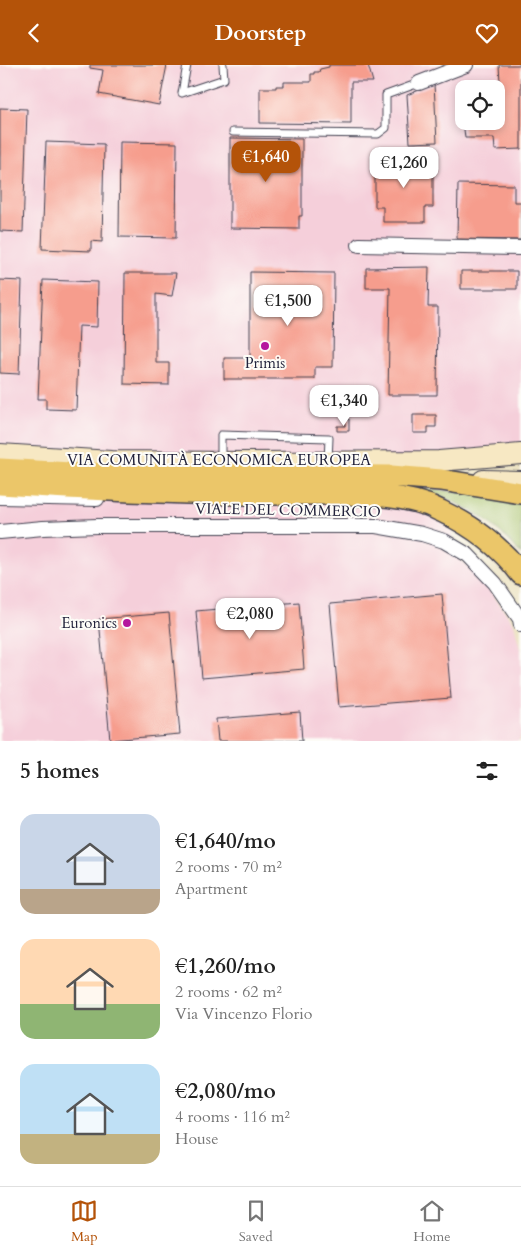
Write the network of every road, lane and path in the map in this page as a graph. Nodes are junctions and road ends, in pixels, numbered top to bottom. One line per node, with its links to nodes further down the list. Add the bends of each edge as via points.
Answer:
1 (187, 65): 2 (lane, via 182,93 224,79)
2 (223, 65)
3 (466, 65): 4 (street)
4 (419, 83): 5 (lane, via 386,95 386,128 378,134)
5 (233, 132)
6 (359, 245): 7 (street)
7 (521, 247)
8 (0, 454): 12 (street, VIA COMUNITÀ ECONOMICA EUROPEA, via 111,461 221,461 328,453)
9 (521, 454): 12 (street)
10 (521, 464): 12 (street, via 486,464)
11 (0, 469): 12 (main road, via 71,473 391,476)
12 (440, 470): 13 (street); 16 (main road)
13 (521, 481)
14 (0, 484): 15 (main road)
15 (205, 493): 17 (street, via 144,500); 21 (main road, via 385,496 426,504 473,527)
16 (521, 493)
17 (0, 497)
18 (0, 524): 19 (street)
19 (43, 528): 20 (street); 22 (street, VIALE DEL COMMERCIO, via 376,526 422,534 444,541 468,555 495,583)
20 (0, 532)
21 (521, 574)
22 (521, 625)

